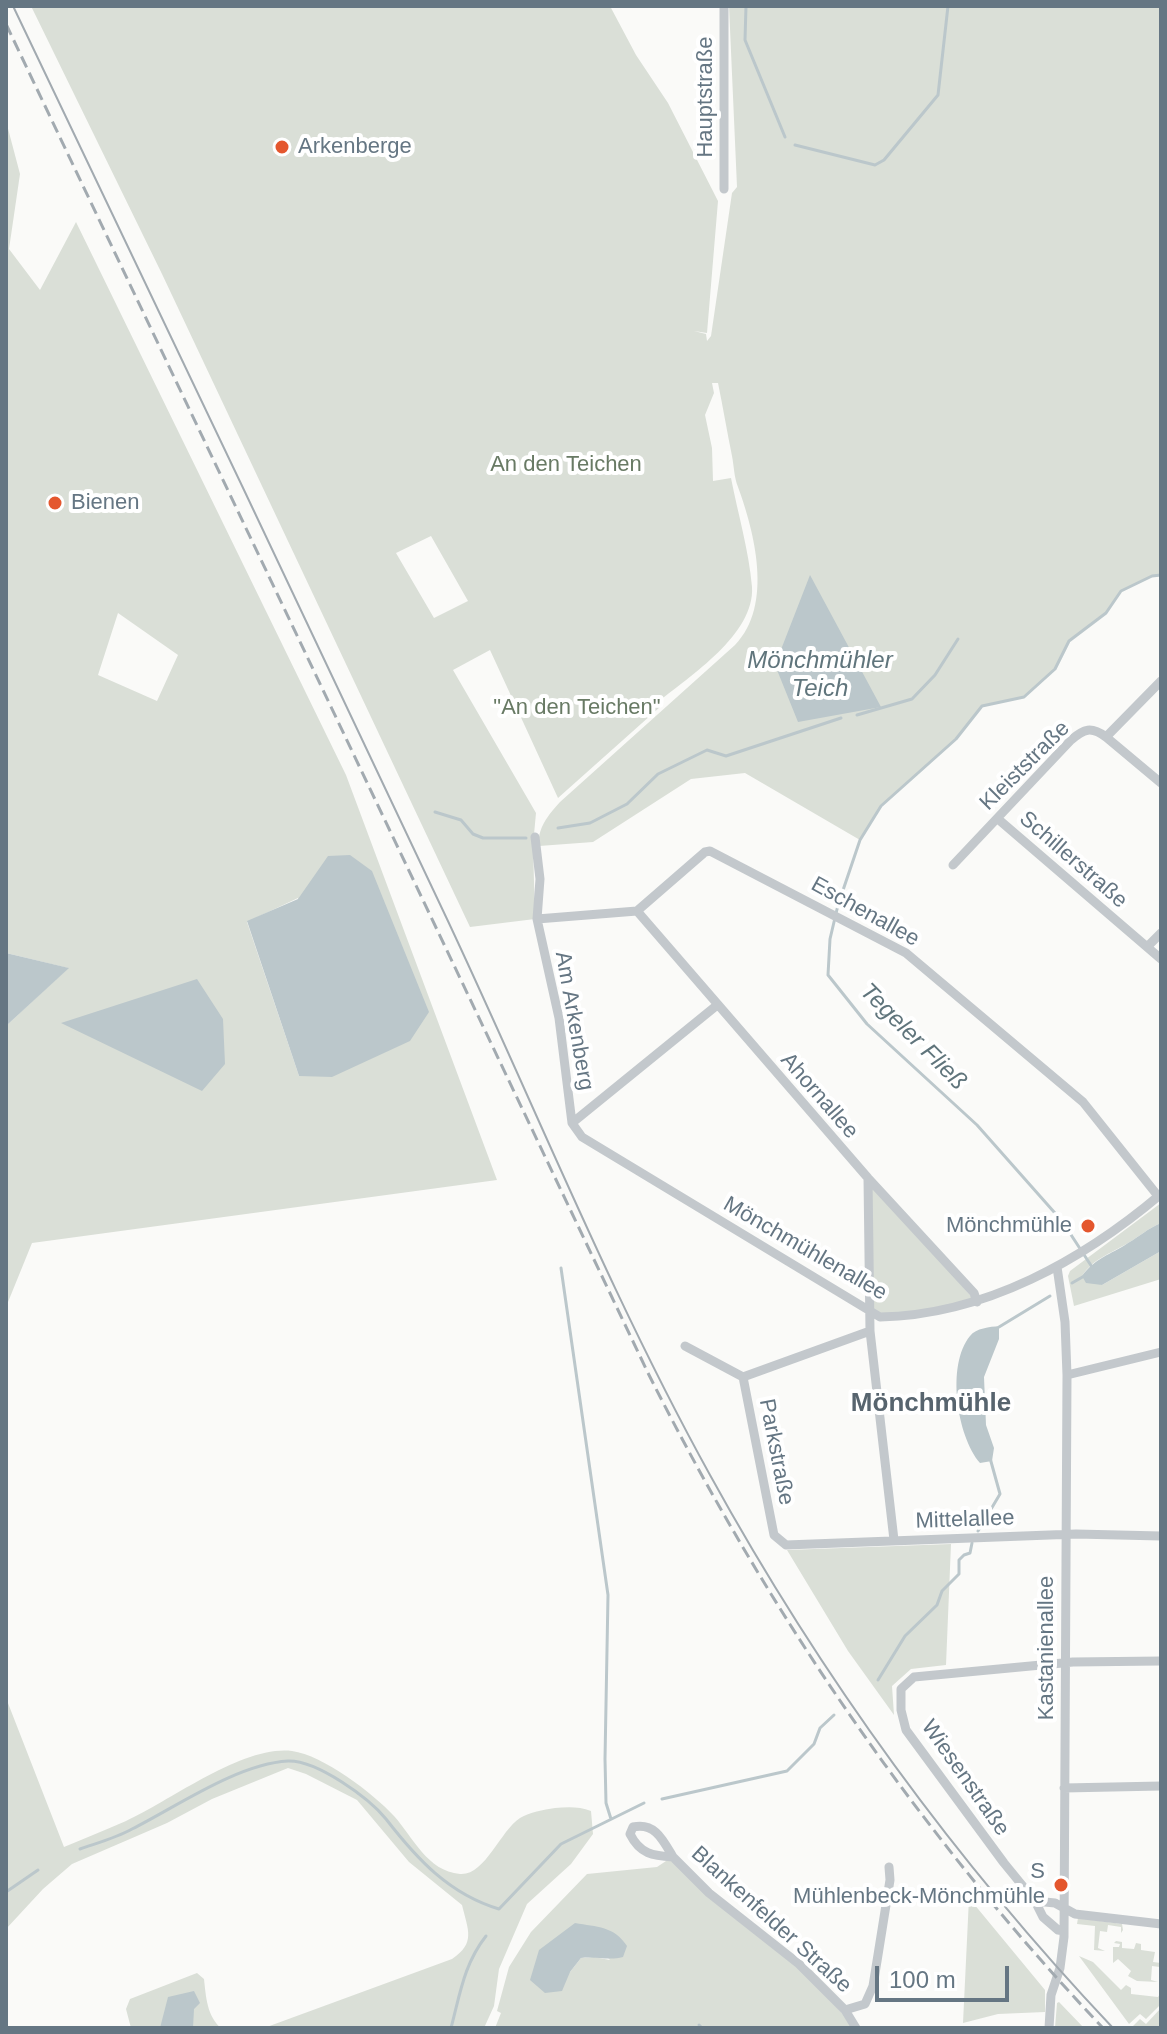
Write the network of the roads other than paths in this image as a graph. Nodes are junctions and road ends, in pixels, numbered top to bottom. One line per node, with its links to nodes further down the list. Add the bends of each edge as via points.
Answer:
1 (724, 6): 2 (street, Hauptstraße)
2 (724, 189)
3 (1161, 681): 4 (street, Kleiststraße)
4 (1106, 737): 5 (street); 6 (street, Kleiststraße, via 1095,729 1084,730)
5 (1161, 783)
6 (998, 819): 8 (street, Kleiststraße); 12 (street, Schillerstraße)
7 (535, 837): 10 (street, Am Arkenberg)
8 (953, 865)
9 (637, 911): 10 (street); 14 (street, Ahornallee); 17 (street, Eschenallee, via 710,851 837,915 906,953 1083,1102)
10 (537, 919): 15 (street, Am Arkenberg, via 559,1018)
11 (1161, 933): 12 (street)
12 (1147, 947): 13 (street, Schillerstraße)
13 (1161, 959)
14 (716, 1006): 15 (street, Am Arkenberg); 16 (street, Ahornallee)
15 (572, 1123): 20 (street, Mönchmühlenallee, via 582,1137)
16 (868, 1178): 19 (street, Ahornallee); 20 (street)
17 (1160, 1195): 18 (street, Mönchmühlenallee)
18 (1057, 1267): 19 (street, Mönchmühlenallee); 24 (street, Kastanienallee)
19 (977, 1302): 20 (street, Mönchmühlenallee, via 902,1317 880,1317)
20 (869, 1309): 21 (street)
21 (870, 1331): 25 (street); 29 (street)
22 (685, 1346): 25 (street)
23 (1161, 1352): 24 (street)
24 (1067, 1375): 27 (street, Kastanienallee)
25 (743, 1377): 26 (street, Parkstraße)
26 (774, 1535): 29 (street, Mittelallee, via 786,1545)
27 (1065, 1535): 28 (street, Mittelallee); 29 (street, Mittelallee); 31 (street, Kastanienallee)
28 (1161, 1536)
29 (894, 1540)
30 (1161, 1661): 31 (street)
31 (1066, 1664): 33 (street, Kastanienallee); 36 (street, Wiesenstraße, via 914,1677 901,1689 906,1730)
32 (1161, 1786): 33 (street)
33 (1064, 1788): 37 (street, Kastanienallee)
34 (673, 1857): 34 (street, Blankenfelder Straße, via 653,1828 633,1827 630,1834 636,1846 648,1855); 40 (street, Blankenfelder Straße)
35 (889, 1867): 40 (street, Blankenfelder Straße, via 873,1986 865,2004)
36 (1035, 1901): 37 (street, via 1055,1903); 39 (street, Wiesenstraße, via 1043,1917)
37 (1064, 1910): 38 (street); 39 (street, Kastanienallee)
38 (1161, 1924)
39 (1064, 1931): 42 (street, Kastanienallee)
40 (845, 2010): 41 (street, Blankenfelder Straße)
41 (856, 2028)
42 (1049, 2028)

